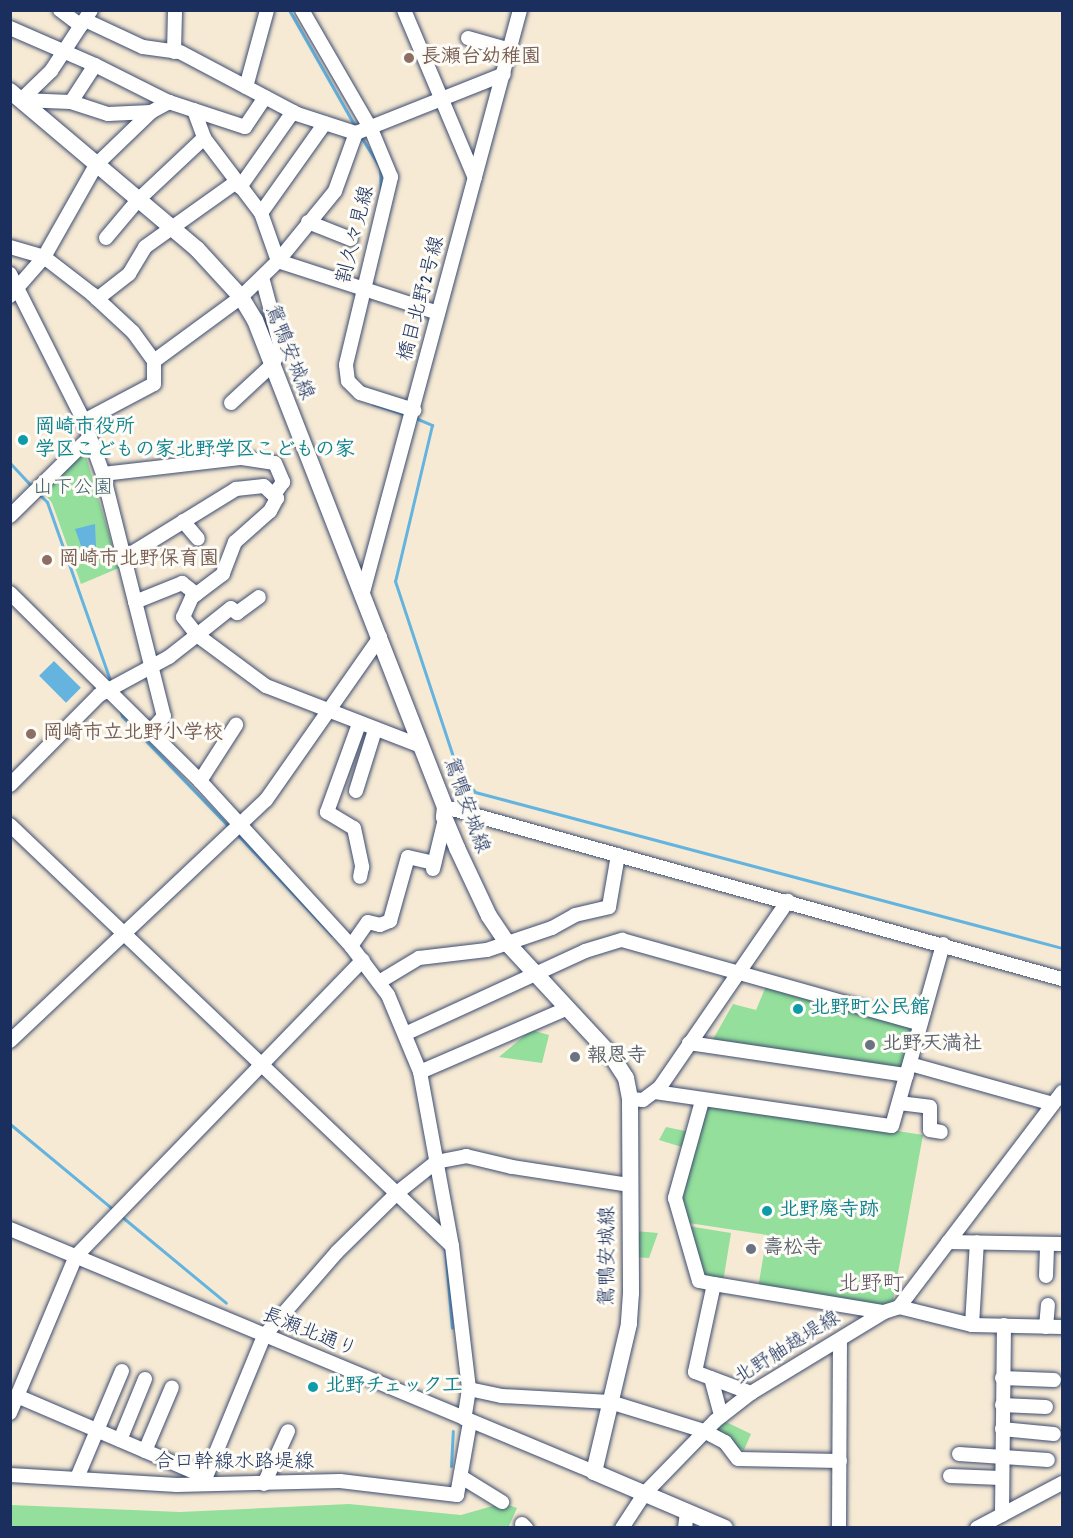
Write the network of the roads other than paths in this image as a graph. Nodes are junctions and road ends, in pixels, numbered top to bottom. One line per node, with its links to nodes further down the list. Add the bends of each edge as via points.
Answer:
1 (60, 10): 7 (street)
2 (175, 10): 12 (street)
3 (267, 10): 15 (street)
4 (302, 10): 25 (street, 割久々見線)
5 (404, 10): 18 (street)
6 (520, 10): 10 (street, 橋目北野2号線)
7 (86, 19): 11 (street); 12 (street, via 143,47)
8 (10, 28): 11 (street)
9 (468, 38): 10 (street)
10 (510, 50): 14 (street, 橋目北野2号線)
11 (64, 52): 13 (street); 16 (street, via 51,71)
12 (174, 52): 15 (street)
13 (95, 65): 19 (street); 20 (street)
14 (504, 74): 18 (street); 29 (street, 橋目北野2号線)
15 (246, 87): 17 (street)
16 (16, 95): 19 (street); 28 (main road, 鴛鴨安城線)
17 (265, 97): 21 (street, via 245,127); 23 (street)
18 (441, 99): 25 (street); 29 (street)
19 (71, 102): 22 (street, via 108,114)
20 (170, 102): 21 (street); 22 (street)
21 (194, 110): 27 (street)
22 (151, 112): 28 (street)
23 (293, 112): 24 (street); 30 (street)
24 (325, 123): 26 (street); 32 (street)
25 (372, 129): 26 (street); 42 (street, 割久々見線, via 391,177)
26 (356, 133): 33 (street, via 335,190)
27 (204, 138): 30 (street); 31 (street)
28 (96, 165): 31 (main road, 鴛鴨安城線); 38 (street)
29 (475, 177): 46 (street, 橋目北野2号線)
30 (238, 184): 32 (street); 34 (street)
31 (138, 201): 34 (main road, 鴛鴨安城線); 35 (street)
32 (261, 213): 39 (street)
33 (308, 222): 36 (street); 39 (street)
34 (172, 229): 44 (main road, 鴛鴨安城線); 45 (street, via 146,247 129,274)
35 (106, 238)
36 (351, 239)
37 (10, 247): 38 (street)
38 (44, 257): 43 (street); 45 (street)
39 (279, 261): 41 (street); 42 (street)
40 (10, 274): 43 (street)
41 (262, 277): 44 (street); 48 (street, via 281,348)
42 (363, 291): 46 (street); 50 (street, 割久々見線, via 346,365 348,381 360,393)
43 (14, 292): 51 (street)
44 (242, 297): 47 (street); 48 (main road, 鴛鴨安城線)
45 (97, 299): 47 (street, via 133,332)
46 (438, 313): 50 (street, 橋目北野2号線)
47 (154, 361): 51 (street, via 153,384)
48 (272, 365): 49 (street); 61 (main road, 鴛鴨安城線)
49 (231, 403)
50 (414, 410): 61 (street, 橋目北野2号線)
51 (84, 421): 52 (street)
52 (90, 436): 53 (street); 55 (street)
53 (102, 474): 54 (street, via 242,458 275,463 283,482); 58 (street)
54 (274, 495): 56 (street, via 264,486 236,489); 60 (street, via 277,498 270,511 235,542 223,574)
55 (10, 516)
56 (183, 522): 57 (street); 58 (street)
57 (198, 539)
58 (124, 558): 63 (street)
59 (10, 593): 67 (street)
60 (196, 594): 63 (street, via 182,583); 64 (street, via 183,617)
61 (362, 596): 65 (main road, 鴛鴨安城線)
62 (259, 597): 64 (street, via 237,613 231,609)
63 (135, 602): 66 (street)
64 (197, 635): 66 (street, via 169,657); 68 (street, via 266,686)
65 (380, 638): 68 (street); 73 (main road, 鴛鴨安城線)
66 (150, 665): 67 (street); 72 (street, via 164,716)
67 (109, 689): 72 (street); 75 (street)
68 (327, 710): 70 (street); 79 (street, via 267,800)
69 (236, 724): 74 (street)
70 (359, 724): 71 (street); 81 (street, via 327,812 354,828 362,867)
71 (375, 730): 73 (street); 76 (street)
72 (151, 731): 74 (street)
73 (421, 746): 77 (main road, 鴛鴨安城線)
74 (200, 781): 79 (street)
75 (10, 785)
76 (356, 791)
77 (445, 813): 80 (street); 84 (main road, 鴛鴨安城線, via 489,916); 86 (street, via 433,866 408,857 390,921 380,925 368,922)
78 (10, 825): 83 (street)
79 (239, 825): 83 (street); 86 (street)
80 (618, 855): 82 (street); 84 (street, via 609,907 575,915 552,928)
81 (360, 877)
82 (788, 901): 85 (street); 88 (street)
83 (123, 935): 95 (street); 97 (street)
84 (507, 943): 89 (main road, 鴛鴨安城線); 91 (street, via 486,950 419,958)
85 (943, 944): 90 (street); 93 (street)
86 (351, 946): 87 (street)
87 (363, 960): 91 (street); 97 (street)
88 (737, 972): 89 (street, via 622,940 585,951); 93 (street); 96 (street)
89 (538, 975): 92 (main road, 鴛鴨安城線); 94 (street)
90 (1062, 979)
91 (379, 982): 94 (street)
92 (568, 1008): 99 (street); 102 (main road, 鴛鴨安城線, via 612,1055 626,1077)
93 (920, 1024): 98 (street)
94 (406, 1033): 99 (street)
95 (10, 1041)
96 (689, 1043): 98 (street); 100 (street)
97 (262, 1066): 109 (street); 116 (street)
98 (908, 1070): 104 (street); 105 (street)
99 (420, 1072): 107 (street)
100 (655, 1092): 102 (street, via 643,1100); 103 (street)
101 (1062, 1092): 105 (street)
102 (630, 1099): 108 (main road, 鴛鴨安城線)
103 (702, 1101): 104 (street, via 892,1126); 118 (street, via 675,1198 699,1281)
104 (899, 1102): 106 (street, via 930,1107 930,1130)
105 (1053, 1104): 111 (street)
106 (941, 1132)
107 (436, 1162): 108 (street, via 466,1156); 109 (street); 115 (street)
108 (630, 1185): 137 (main road, 鴛鴨安城線, via 629,1324)
109 (397, 1193): 115 (street); 126 (street, via 337,1252)
110 (10, 1229): 116 (street, 長瀬北通り)
111 (948, 1242): 112 (street); 120 (street)
112 (977, 1242): 113 (street); 123 (street)
113 (1047, 1244): 114 (street); 117 (street)
114 (1062, 1244)
115 (452, 1246): 134 (street)
116 (76, 1256): 126 (street, 長瀬北通り); 136 (street)
117 (1046, 1276)
118 (714, 1284): 121 (street); 130 (street, via 694,1372)
119 (1048, 1305): 124 (street)
120 (899, 1307): 121 (street, 北野舳越堤線); 123 (street)
121 (884, 1312): 127 (street, 北野舳越堤線)
122 (1004, 1325): 123 (street); 124 (street); 131 (street)
123 (972, 1326)
124 (1046, 1327): 125 (street)
125 (1062, 1327)
126 (264, 1336): 142 (street, 長瀬北通り); 160 (street)
127 (840, 1340): 135 (street, 北野舳越堤線); 153 (street)
128 (122, 1371): 144 (street)
129 (145, 1378): 148 (street)
130 (711, 1378): 135 (street); 141 (street)
131 (1002, 1378): 132 (street); 138 (street)
132 (1054, 1380)
133 (172, 1387): 149 (street)
134 (469, 1389): 137 (street, via 511,1396); 142 (street)
135 (751, 1393): 141 (street, 北野舳越堤線)
136 (17, 1396): 140 (street); 144 (street)
137 (610, 1402): 146 (street); 154 (main road, 鴛鴨安城線)
138 (1002, 1405): 139 (street); 143 (street)
139 (1046, 1407)
140 (10, 1413)
141 (722, 1416): 146 (street, 北野舳越堤線)
142 (467, 1420): 154 (street, 長瀬北通り); 157 (street)
143 (1002, 1429): 147 (street); 151 (street)
144 (97, 1431): 148 (street); 159 (street)
145 (288, 1431): 161 (street)
146 (704, 1431): 153 (street, via 725,1442 738,1459); 163 (street, 北野舳越堤線)
147 (1054, 1434)
148 (120, 1440): 149 (street)
149 (145, 1451): 160 (street)
150 (959, 1454): 151 (street)
151 (1001, 1456): 152 (street); 158 (street)
152 (1048, 1460)
153 (840, 1461): 169 (street)
154 (594, 1472): 163 (main road)
155 (10, 1475): 159 (street, 合口幹線水路堤線)
156 (950, 1476): 158 (street)
157 (463, 1478): 161 (street, 合口幹線水路堤線, via 457,1495 340,1481); 164 (street)
158 (1000, 1478): 165 (street)
159 (77, 1479): 160 (street, 合口幹線水路堤線)
160 (203, 1480): 161 (street, 合口幹線水路堤線)
161 (264, 1484)
162 (1062, 1485): 165 (street)
163 (645, 1493): 166 (main road); 167 (street, 北野舳越堤線)
164 (502, 1502)
165 (1002, 1515): 170 (street)
166 (686, 1519): 168 (main road)
167 (621, 1525)
168 (725, 1527)
169 (838, 1527)
170 (977, 1527)

